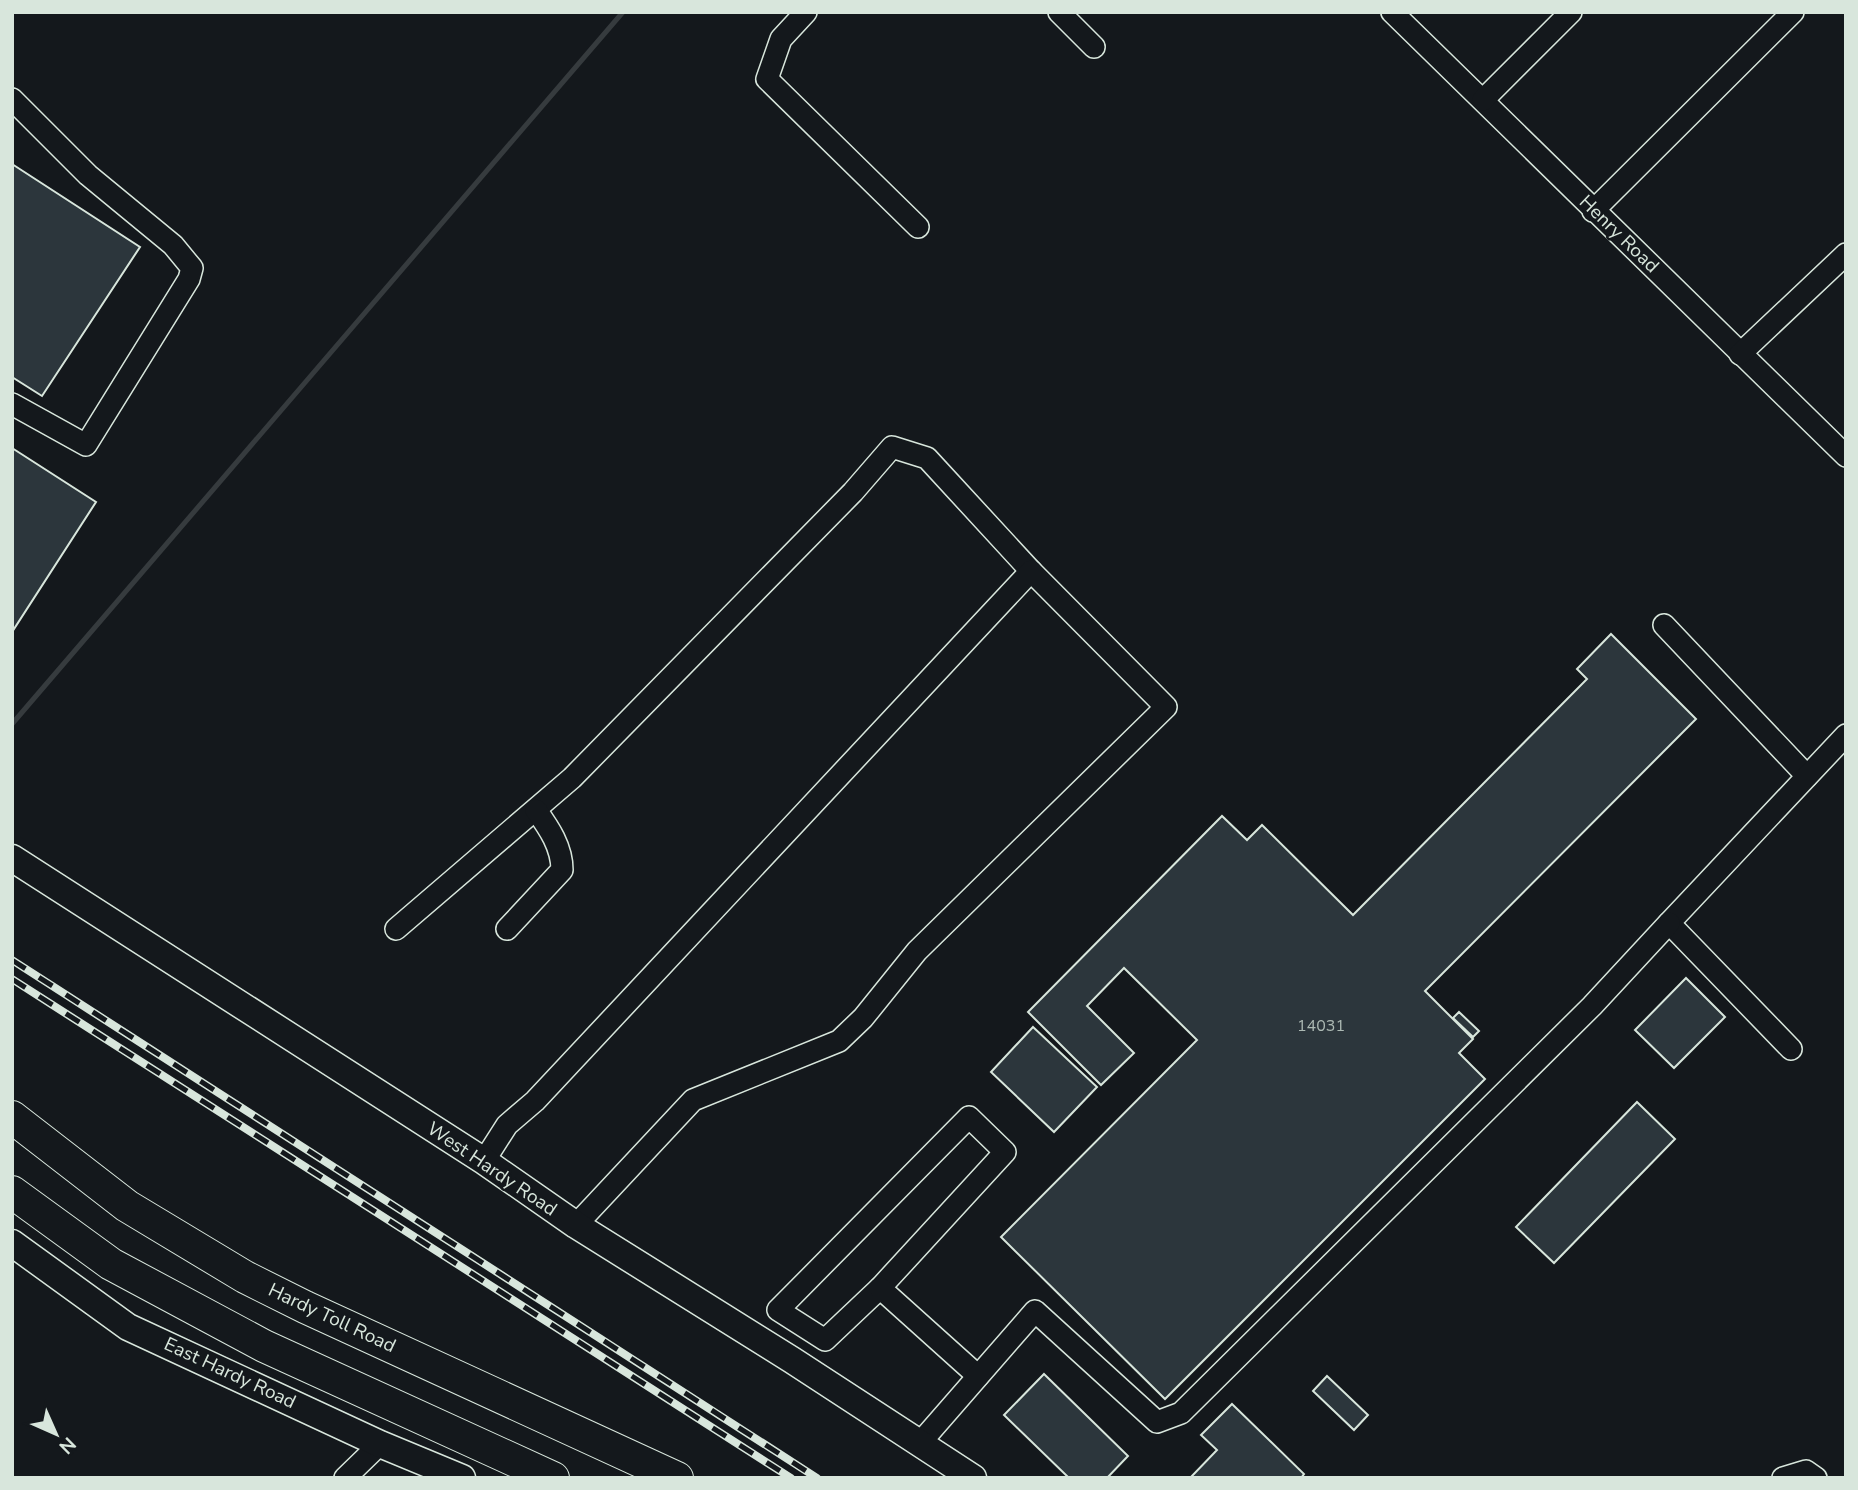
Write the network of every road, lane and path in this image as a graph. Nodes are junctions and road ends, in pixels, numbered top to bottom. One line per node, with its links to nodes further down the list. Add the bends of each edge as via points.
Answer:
1 (806, 12): 10 (street, via 781,39 768,79)
2 (1059, 12): 6 (street)
3 (1392, 12): 8 (street, Henry Road)
4 (1571, 12): 8 (street)
5 (1793, 12): 9 (street)
6 (1094, 47)
7 (12, 99): 13 (street, via 88,175 173,245 192,268 86,445)
8 (1483, 100): 9 (street, Henry Road)
9 (1593, 211): 12 (street, Henry Road)
10 (918, 227)
11 (1846, 254): 12 (street)
12 (1740, 354): 14 (street, Henry Road)
13 (12, 404)
14 (1846, 456)
15 (1031, 571): 19 (street, via 927,458 892,447 717,631); 26 (street, via 535,1101 507,1125); 28 (street, via 1166,707 917,951 839,1041 693,1100)
16 (1664, 625): 18 (street)
17 (1846, 736): 18 (street)
18 (1807, 776): 21 (street)
19 (536, 810): 22 (street); 23 (street, via 562,856 562,870)
20 (12, 858): 26 (main road, West Hardy Road)
21 (1669, 923): 24 (street); 31 (street, via 1592,1006 1181,1413 1157,1422 1035,1311)
22 (396, 929)
23 (507, 929)
24 (1791, 1049)
25 (12, 1117): 37 (highway, Hardy Toll Road, via 127,1206 245,1277)
26 (484, 1161): 28 (main road, West Hardy Road)
27 (12, 1192): 36 (highway, via 111,1264 264,1346)
28 (576, 1225): 32 (main road, West Hardy Road)
29 (12, 1243): 33 (main road, East Hardy Road, via 128,1327)
30 (880, 1288): 30 (street, via 825,1340 778,1310 969,1117 1006,1152); 31 (street)
31 (978, 1376): 32 (street)
32 (920, 1443): 38 (main road, West Hardy Road)
33 (380, 1444): 34 (street); 35 (main road, East Hardy Road)
34 (345, 1478)
35 (462, 1478)
36 (554, 1478)
37 (677, 1478)
38 (973, 1478)
39 (1783, 1478): 40 (street, via 1806,1471)
40 (1816, 1478)

